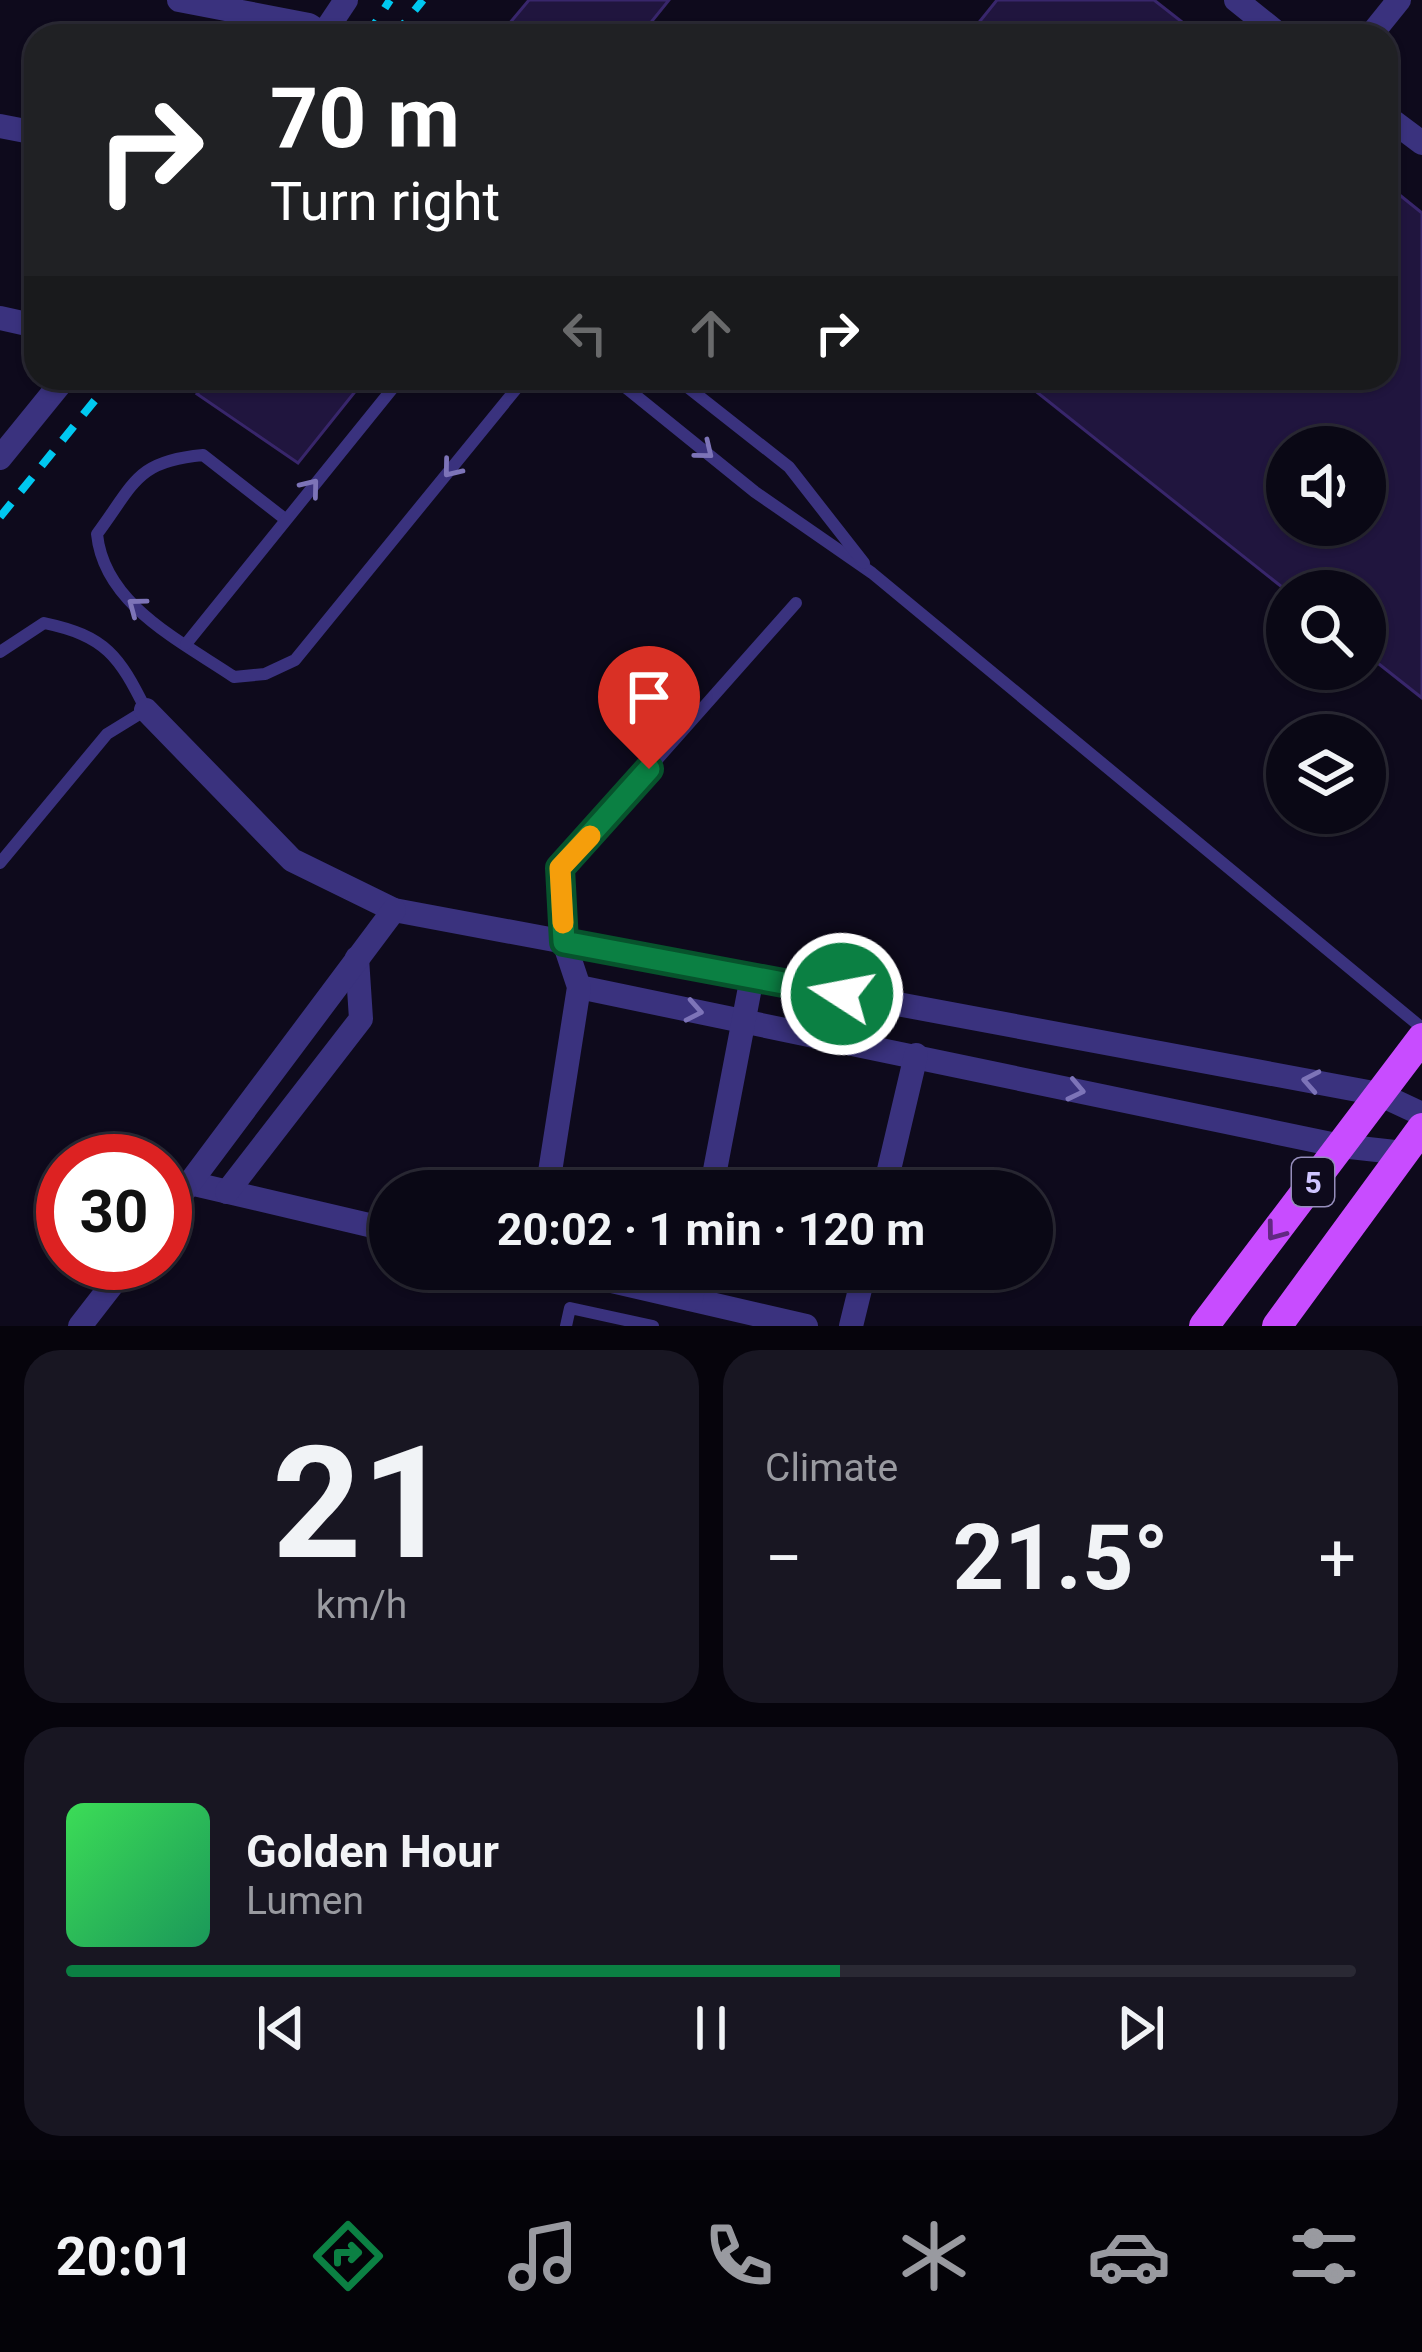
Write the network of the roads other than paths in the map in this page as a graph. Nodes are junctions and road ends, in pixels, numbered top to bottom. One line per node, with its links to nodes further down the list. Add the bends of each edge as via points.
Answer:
1 (179, 0): 4 (street)
2 (1236, 0): 5 (street)
3 (1400, 0): 6 (street)
4 (304, 24)
5 (1266, 24)
6 (1380, 24)
7 (55, 390): 12 (street)
8 (390, 390): 13 (lane, one-way to 8)
9 (515, 390): 16 (lane, one-way to 16, via 296,659 234,677)
10 (629, 390): 14 (lane, one-way to 14)
11 (691, 390): 14 (lane, via 789,467)
12 (3, 452)
13 (285, 519): 16 (lane); 16 (lane, one-way to 13, via 115,590 100,564 97,534 145,470 160,459 203,455)
14 (872, 573): 28 (lane)
15 (796, 603): 21 (lane, via 560,868)
16 (186, 644)
17 (0, 652): 18 (lane, via 44,623 88,632 122,663)
18 (146, 710): 19 (lane, via 107,734); 20 (street, via 292,860)
19 (0, 862)
20 (394, 910): 21 (street); 22 (street)
21 (564, 942): 23 (street); 24 (street)
22 (357, 958): 25 (street); 26 (street)
23 (752, 977): 27 (street); 31 (street, one-way to 23)
24 (579, 988): 27 (street, one-way to 27); 35 (street)
25 (321, 1008): 26 (street, via 340,998 356,1004); 38 (street)
26 (361, 1019): 40 (street)
27 (744, 1021): 30 (street); 36 (street)
28 (1422, 1028)
29 (1422, 1038): 31 (main road, 5)
30 (916, 1055): 34 (street, one-way to 34); 37 (street)
31 (1379, 1094): 32 (street); 34 (main road, 5)
32 (1422, 1114)
33 (1413, 1140): 34 (street); 53 (main road, 5)
34 (1341, 1146): 52 (main road, 5, one-way to 52)
35 (550, 1170)
36 (716, 1170)
37 (889, 1170)
38 (192, 1180)
39 (192, 1183): 40 (street)
40 (227, 1192): 41 (street)
41 (369, 1225)
42 (108, 1290): 47 (street)
43 (652, 1290): 46 (street)
44 (693, 1290): 46 (street)
45 (860, 1290): 51 (street)
46 (691, 1299): 50 (street)
47 (80, 1326)
48 (566, 1326): 49 (lane, via 570,1308)
49 (652, 1326)
50 (806, 1326)
51 (851, 1326)
52 (1204, 1326)
53 (1277, 1326)

